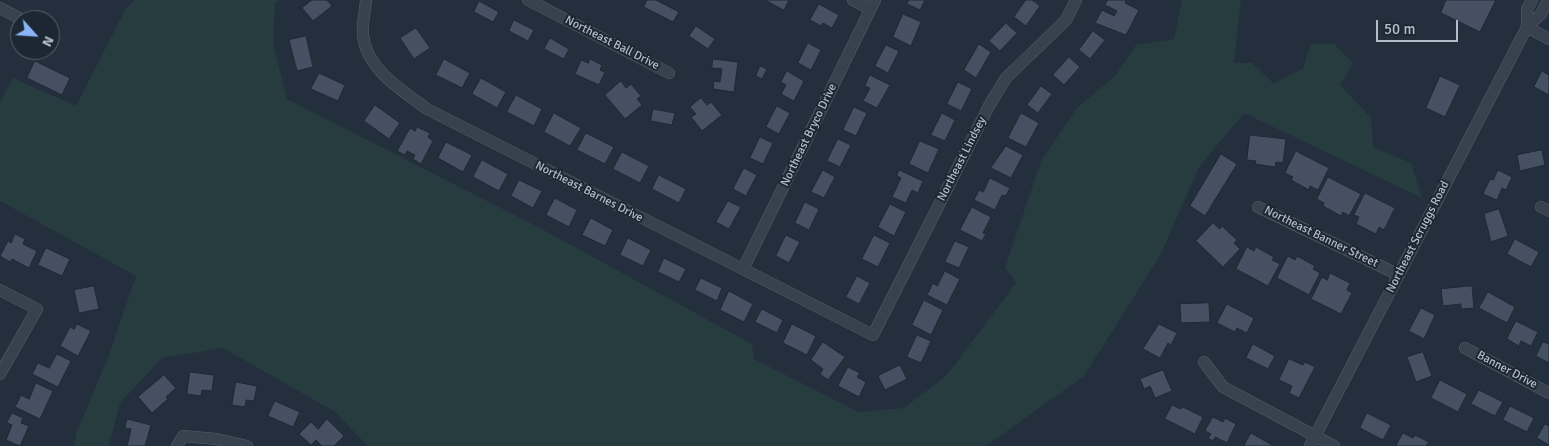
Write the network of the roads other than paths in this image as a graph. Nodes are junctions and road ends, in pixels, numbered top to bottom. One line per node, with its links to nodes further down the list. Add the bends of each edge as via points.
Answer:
1 (366, 0): 12 (street, Northeast Barnes Drive, via 363,36 369,56 393,84 427,109)
2 (528, 0): 10 (street, Northeast Ball Drive)
3 (853, 0): 7 (street)
4 (1076, 0): 15 (street, Northeast Lindsey, via 1066,20 1002,85)
5 (1532, 0): 8 (street, Northeast Scruggs Road, via 1527,10)
6 (1548, 0): 8 (street, Northeast Scruggs Road, via 1541,14)
7 (873, 5): 12 (street, Northeast Bryco Drive)
8 (1526, 28): 9 (street); 13 (street, Northeast Scruggs Road)
9 (1549, 39)
10 (669, 72)
11 (1258, 207): 13 (street, Northeast Banner Street)
12 (743, 270): 15 (street, Northeast Barnes Drive)
13 (1398, 275): 20 (street, Northeast Scruggs Road)
14 (0, 290): 18 (street, via 37,309)
15 (873, 335)
16 (1465, 348): 19 (street, Banner Drive)
17 (1204, 362): 20 (street, via 1223,387)
18 (0, 374)
19 (1549, 393)
20 (1312, 441): 23 (street)
21 (177, 446): 22 (street, via 184,436)
22 (247, 446)
23 (1334, 446)

